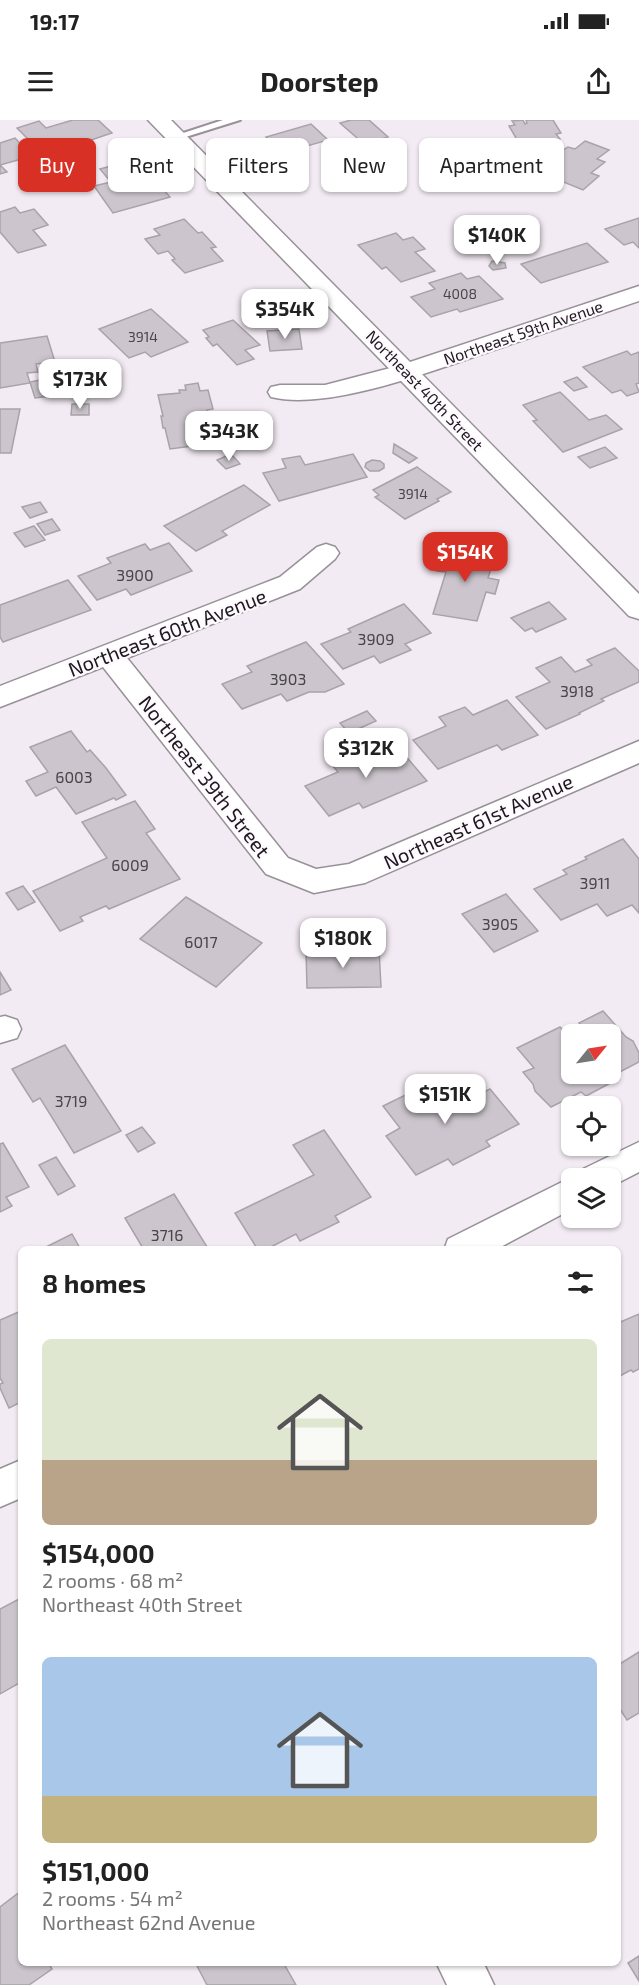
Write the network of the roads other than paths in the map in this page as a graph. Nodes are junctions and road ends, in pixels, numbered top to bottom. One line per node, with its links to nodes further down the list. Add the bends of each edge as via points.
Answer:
1 (159, 120): 3 (street, Northeast 40th Street)
2 (235, 120): 3 (lane)
3 (176, 138)
4 (194, 156): 6 (street, Northeast 40th Street)
5 (639, 292): 6 (street, Northeast 59th Avenue)
6 (407, 371): 7 (street, Northeast 59th Avenue, via 325,392); 9 (street, Northeast 40th Street)
7 (280, 392)
8 (326, 553): 10 (street, Northeast 60th Avenue, via 290,583)
9 (639, 610)
10 (109, 655): 11 (street, Northeast 60th Avenue); 13 (street, Northeast 39th Street, via 277,866)
11 (0, 697)
12 (639, 751): 13 (street, Northeast 61st Avenue, via 354,875)
13 (314, 881)
14 (639, 1156): 15 (street)
15 (617, 1168)
16 (561, 1197): 17 (street)
17 (469, 1246)
18 (18, 1480): 19 (street)
19 (0, 1489)
20 (460, 1966): 21 (street)
21 (472, 1985)

